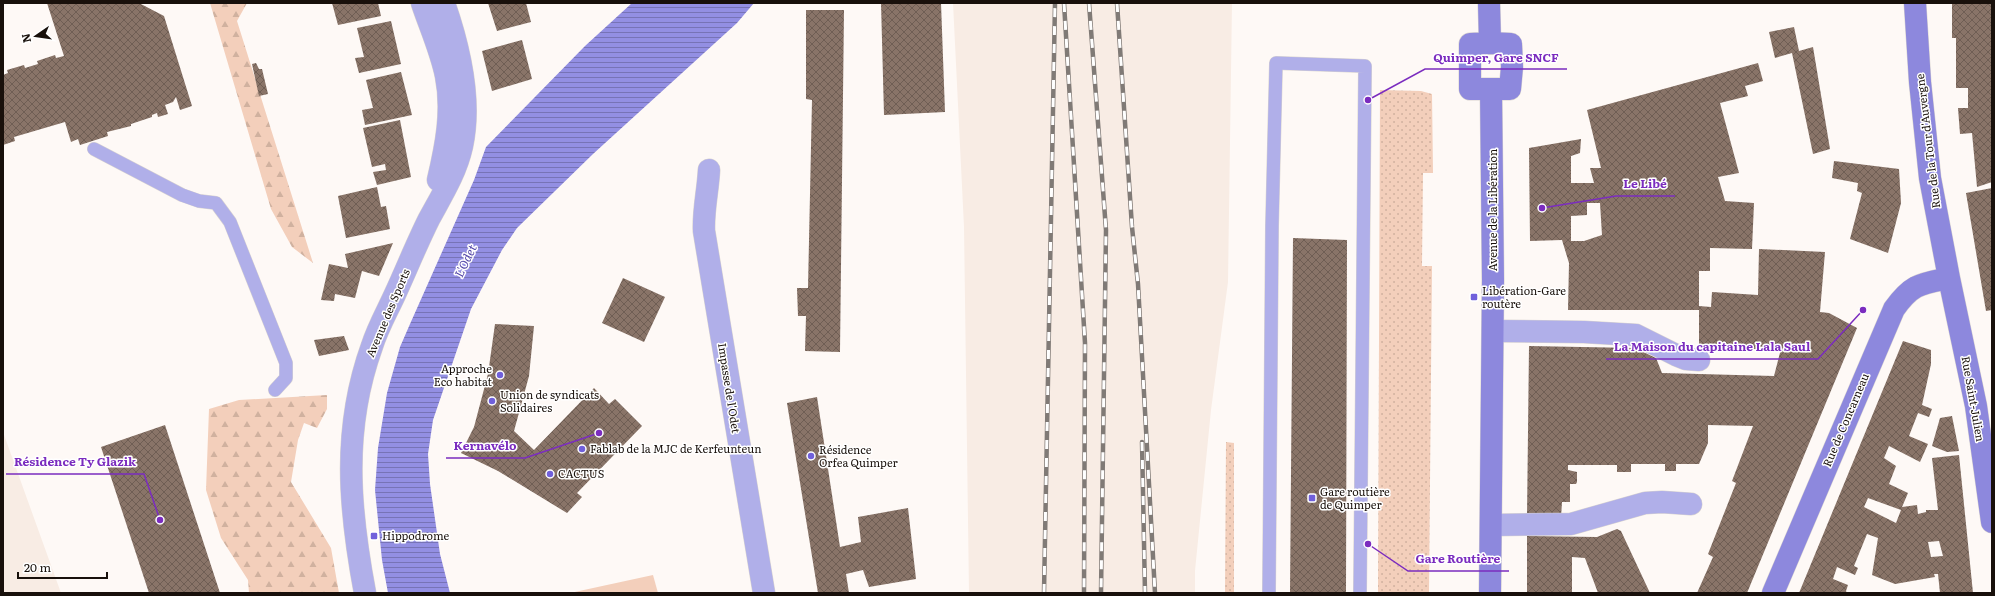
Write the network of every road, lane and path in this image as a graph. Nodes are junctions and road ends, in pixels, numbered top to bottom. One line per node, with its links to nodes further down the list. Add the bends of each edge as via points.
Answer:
1 (422, 3): 9 (street, Avenue des Sports, via 446,77 448,100 445,148)
2 (444, 3): 9 (street, Avenue des Sports, via 461,71 465,122 457,164)
3 (1489, 3): 5 (street)
4 (1915, 3): 10 (street, Rue de la Tour d'Auvergne, via 1928,158)
5 (1490, 43): 6 (street, via 1470,44 1470,89); 6 (street, via 1511,44 1512,67 1510,90)
6 (1491, 90): 11 (street, Avenue de la Libération)
7 (94, 149): 13 (lane, via 182,195 216,203 222,210 230,222 286,363 286,378)
8 (709, 170): 18 (street, Impasse de l'Odet, via 704,206 704,231)
9 (429, 220): 17 (street, Avenue des Sports, via 372,345 358,393 350,486 356,546)
10 (1948, 278): 15 (street, Rue Saint-Julien, via 1976,406); 22 (street, Rue de Concarneau, via 1914,287 1894,309)
11 (1493, 331): 12 (street, via 1584,332 1636,336 1686,359); 16 (street, Avenue de la Libération)
12 (1699, 360)
13 (275, 390)
14 (1692, 504): 16 (street, via 1645,503 1571,524)
15 (1992, 522)
16 (1492, 525): 21 (street, Avenue de la Libération)
17 (365, 593)
18 (764, 593)
19 (1269, 593): 20 (lane, via 1276,63 1365,66)
20 (1360, 593)
21 (1490, 593)
22 (1774, 593)

